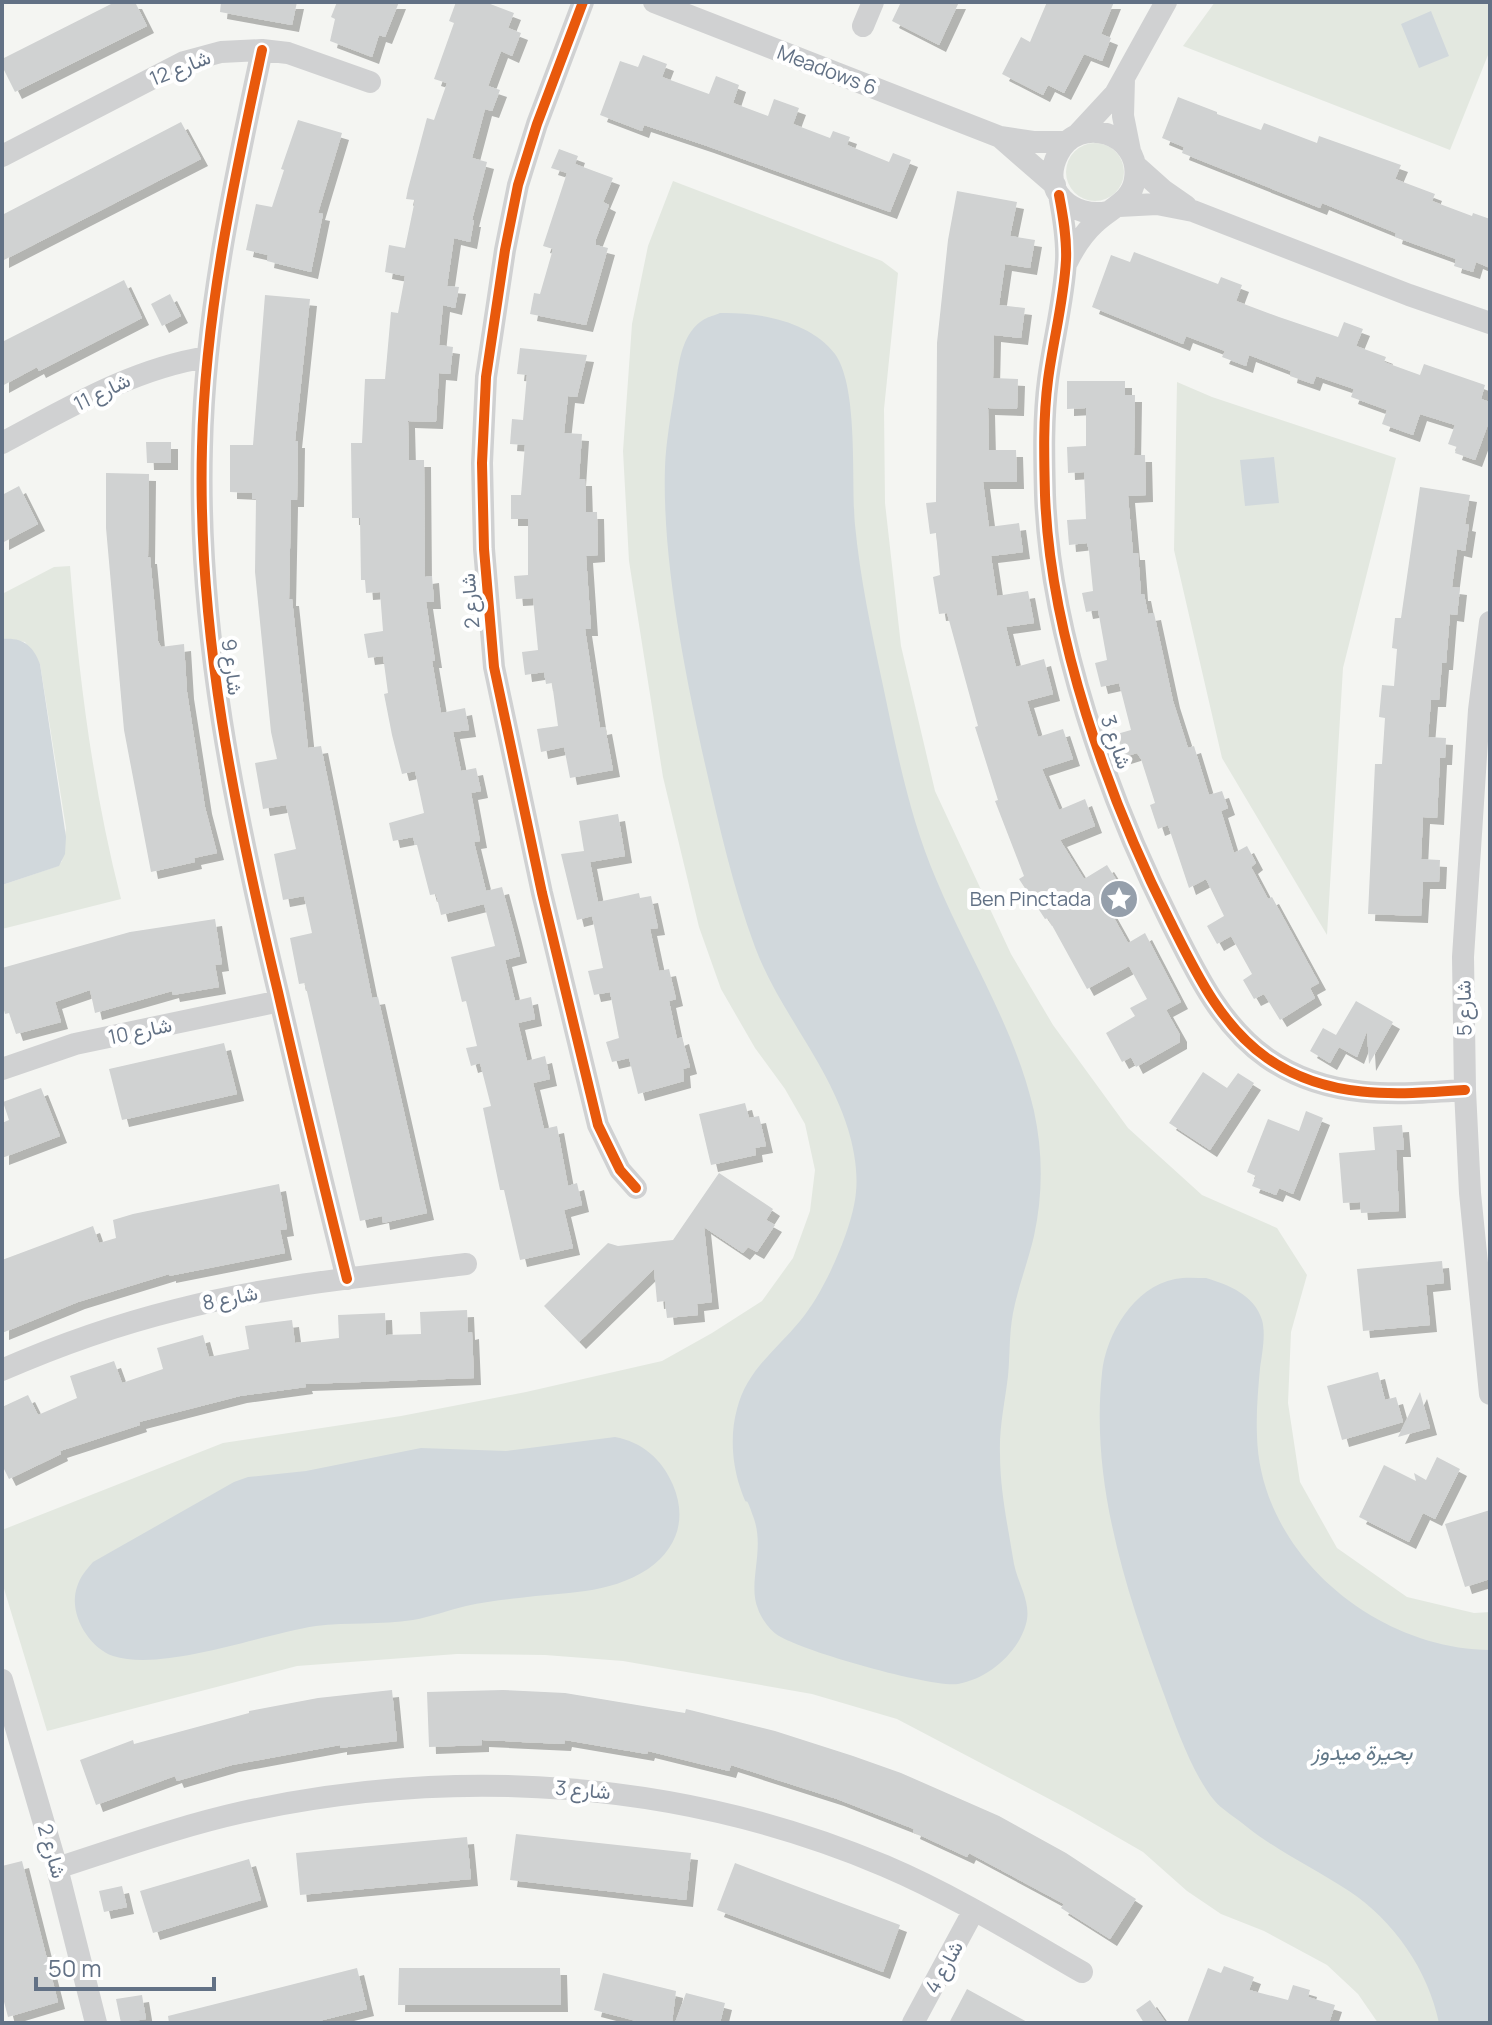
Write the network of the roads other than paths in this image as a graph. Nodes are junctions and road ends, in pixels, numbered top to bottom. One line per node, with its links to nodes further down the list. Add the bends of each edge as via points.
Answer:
1 (583, 2): 24 (street, شارع 2, via 537,124 505,250 486,377 484,549 494,667 544,904 598,1125 620,1170)
2 (654, 2): 9 (street, Meadows 6)
3 (873, 2): 5 (street)
4 (1166, 2): 7 (street)
5 (863, 26)
6 (262, 50): 8 (street, شارع 12, via 288,53); 11 (street, شارع 12, via 221,52 184,62); 18 (street, شارع 9, via 226,224)
7 (1124, 79): 10 (street, via 1103,109); 12 (street, via 1123,116)
8 (370, 82)
9 (1000, 137): 10 (street, via 1033,142); 13 (street)
10 (1072, 138): 12 (street, via 1102,131 1123,142); 13 (street, via 1054,162)
11 (2, 156)
12 (1133, 159): 14 (street, via 1135,181); 15 (street)
13 (1057, 190): 14 (street, via 1066,203 1086,214); 16 (street, شارع 3)
14 (1114, 209): 15 (street, via 1157,204); 16 (street, شارع 3, via 1084,235)
15 (1193, 211): 17 (street)
16 (1066, 263): 23 (street, شارع 3, via 1044,442 1051,557 1088,719 1136,851 1161,903 1208,993 1234,1029 1267,1057 1306,1079 1348,1092)
17 (1490, 323)
18 (207, 357): 19 (street, شارع 11, via 137,375); 21 (street, شارع 9, via 202,537 209,627 235,799)
19 (2, 443)
20 (1490, 622): 23 (street, شارع 5, via 1463,957)
21 (280, 1001): 22 (street, شارع 10, via 75,1044); 26 (street, شارع 9)
22 (2, 1069)
23 (1465, 1090): 28 (street, شارع 5)
24 (636, 1188)
25 (466, 1264): 26 (street, شارع 8)
26 (347, 1279): 27 (street, شارع 8, via 177,1309 89,1335)
27 (2, 1370)
28 (1490, 1394)
29 (2, 1680): 30 (street, شارع 2)
30 (57, 1868): 31 (street, شارع 3, via 241,1812 327,1796 415,1787 517,1786 601,1790 766,1824 886,1866); 33 (street, شارع 2)
31 (974, 1910): 32 (street, شارع 3); 34 (street, شارع 4)
32 (1082, 1972)
33 (96, 2023)
34 (913, 2023)

